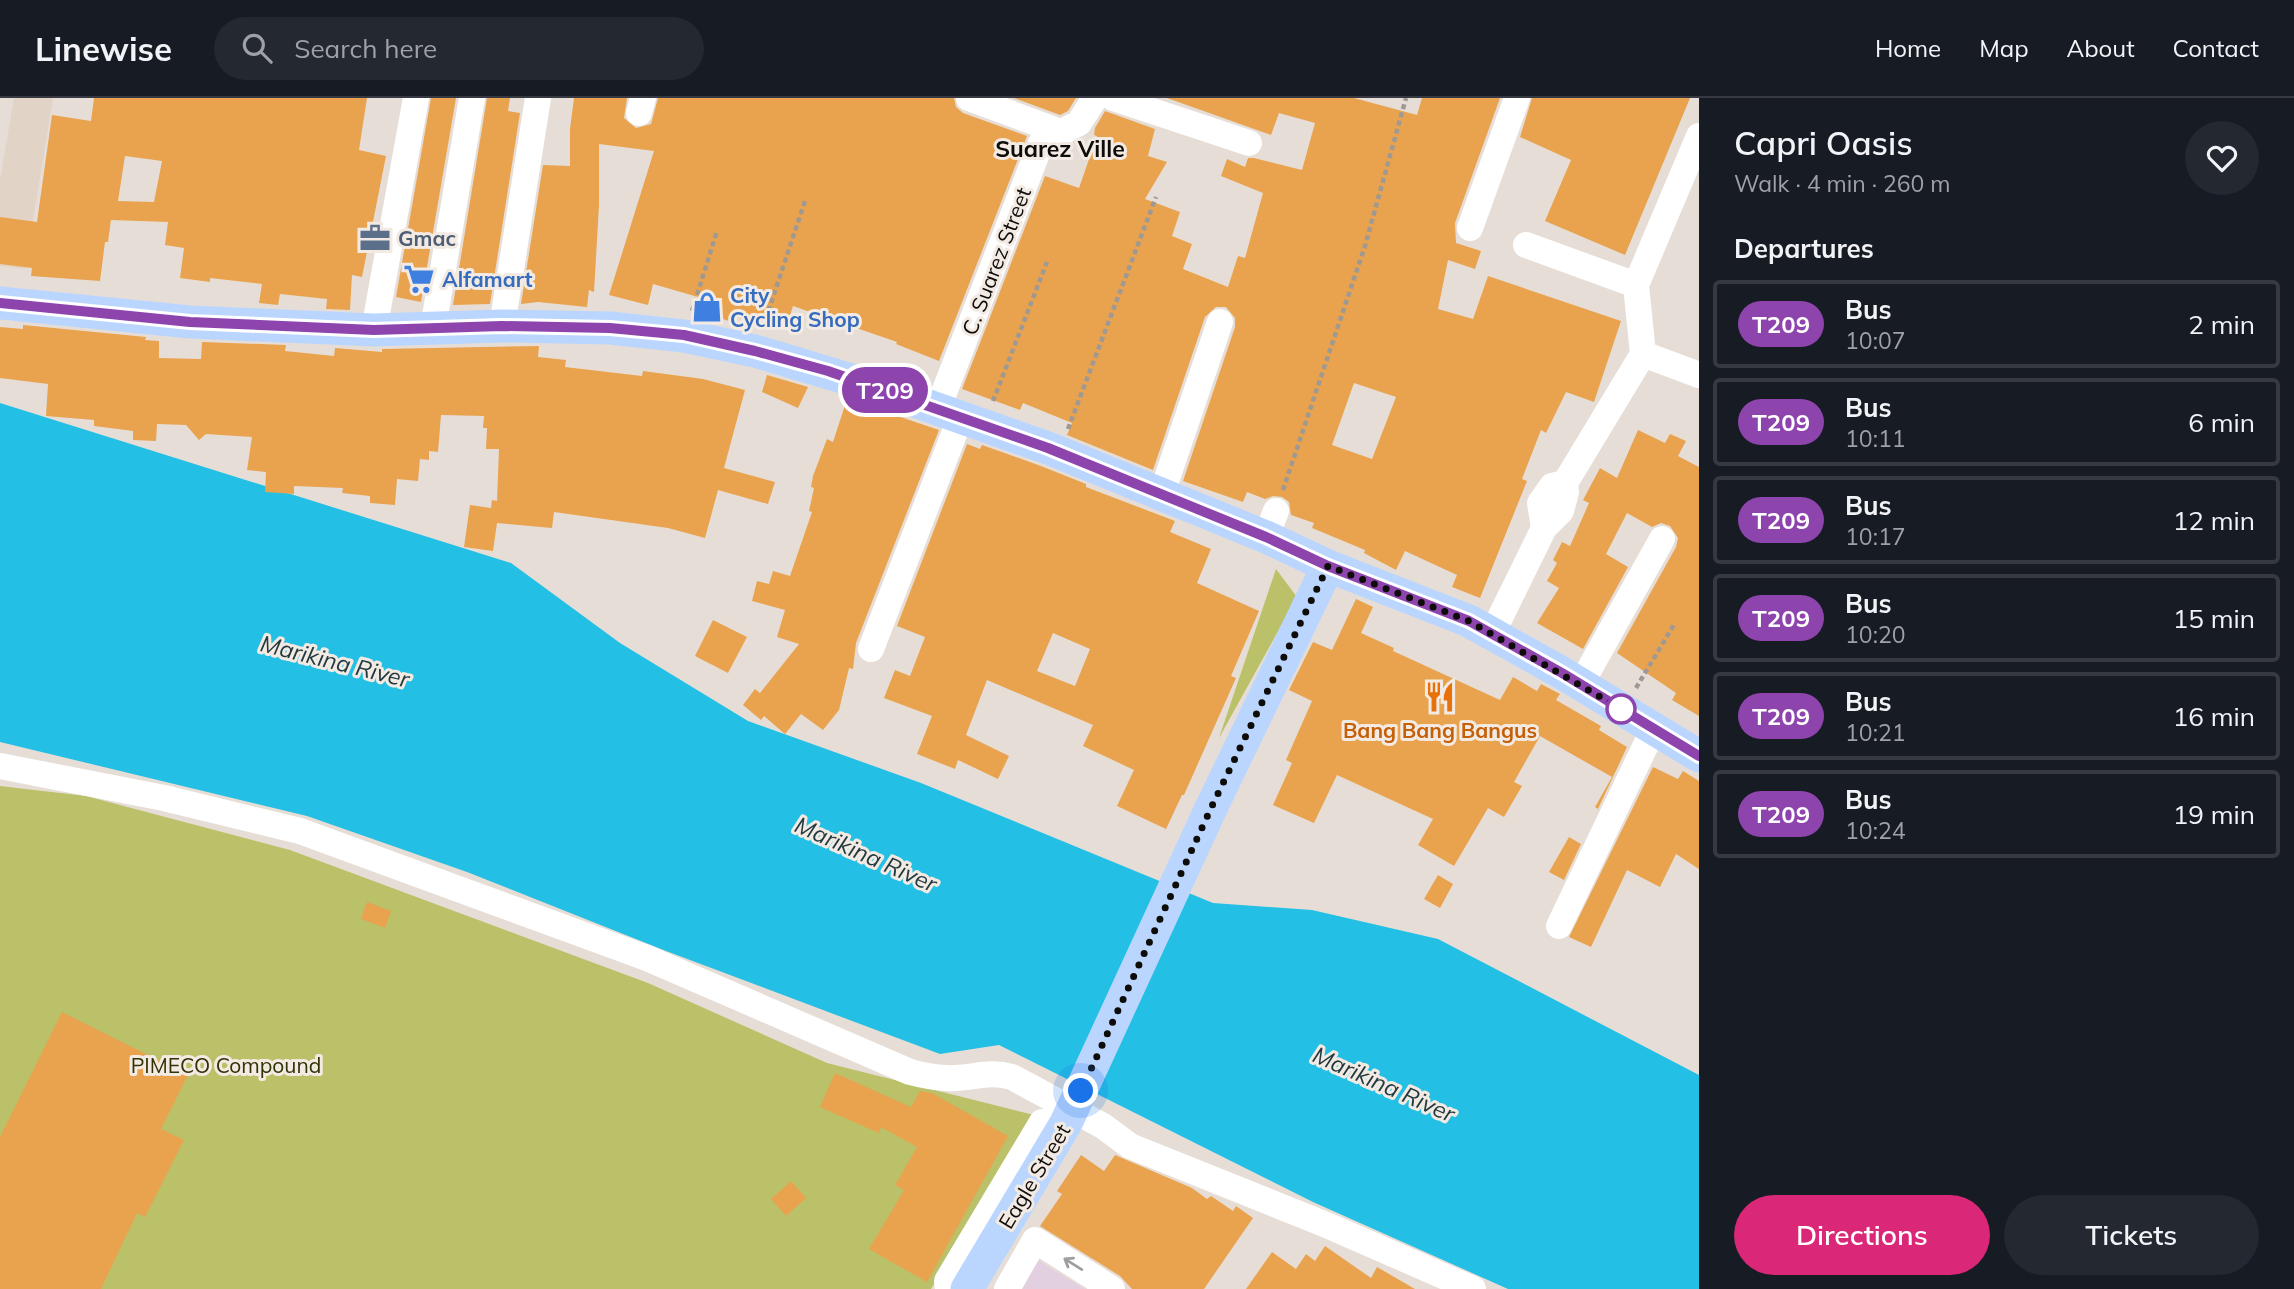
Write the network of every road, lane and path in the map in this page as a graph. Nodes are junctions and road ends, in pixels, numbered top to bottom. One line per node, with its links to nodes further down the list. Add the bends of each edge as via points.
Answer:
1 (416, 98): 23 (street)
2 (471, 98): 22 (street)
3 (538, 98): 21 (street)
4 (1095, 98): 9 (street, C. Suarez Street, via 1079,123)
5 (1113, 98): 11 (street)
6 (1406, 98): 31 (path, via 1365,246)
7 (1517, 98): 14 (street)
8 (973, 99): 9 (street)
9 (1063, 134): 28 (street, C. Suarez Street, via 1041,143)
10 (1699, 136): 18 (street)
11 (1249, 143)
12 (1156, 197): 29 (path)
13 (806, 198): 25 (path)
14 (1470, 228)
15 (718, 231): 24 (path)
16 (1526, 245): 18 (street)
17 (1047, 262): 28 (path)
18 (1636, 285): 26 (street)
19 (0, 303): 23 (main road, via 190,322)
20 (1220, 321): 30 (street)
21 (502, 326): 22 (main road); 24 (main road)
22 (433, 328): 23 (main road)
23 (374, 330)
24 (684, 335): 25 (main road)
25 (755, 351): 28 (main road)
26 (1643, 354): 27 (street); 35 (street, via 1565,483 1552,486 1540,503 1544,528)
27 (1699, 374)
28 (961, 416): 29 (main road); 36 (street, C. Suarez Street)
29 (1059, 453): 30 (main road)
30 (1161, 496): 31 (main road)
31 (1271, 524): 33 (main road)
32 (1662, 539): 37 (street)
33 (1328, 566): 35 (main road); 43 (main road, Eagle Street)
34 (1675, 623): 38 (path)
35 (1492, 634): 37 (main road)
36 (871, 649)
37 (1581, 684): 38 (main road)
38 (1623, 710): 39 (main road)
39 (1654, 728): 40 (main road); 42 (street)
40 (1699, 756)
41 (0, 766): 48 (street, via 300,831 647,958 910,1072 933,1078 980,1073 1012,1077 1103,1126 1130,1146)
42 (1559, 926)
43 (1054, 1122): 44 (street, via 947,1281); 45 (main road, Eagle Street)
44 (948, 1289)
45 (967, 1289)
46 (1007, 1289): 47 (street, one-way to 46, via 1035,1240)
47 (1112, 1289)
48 (1473, 1289)

